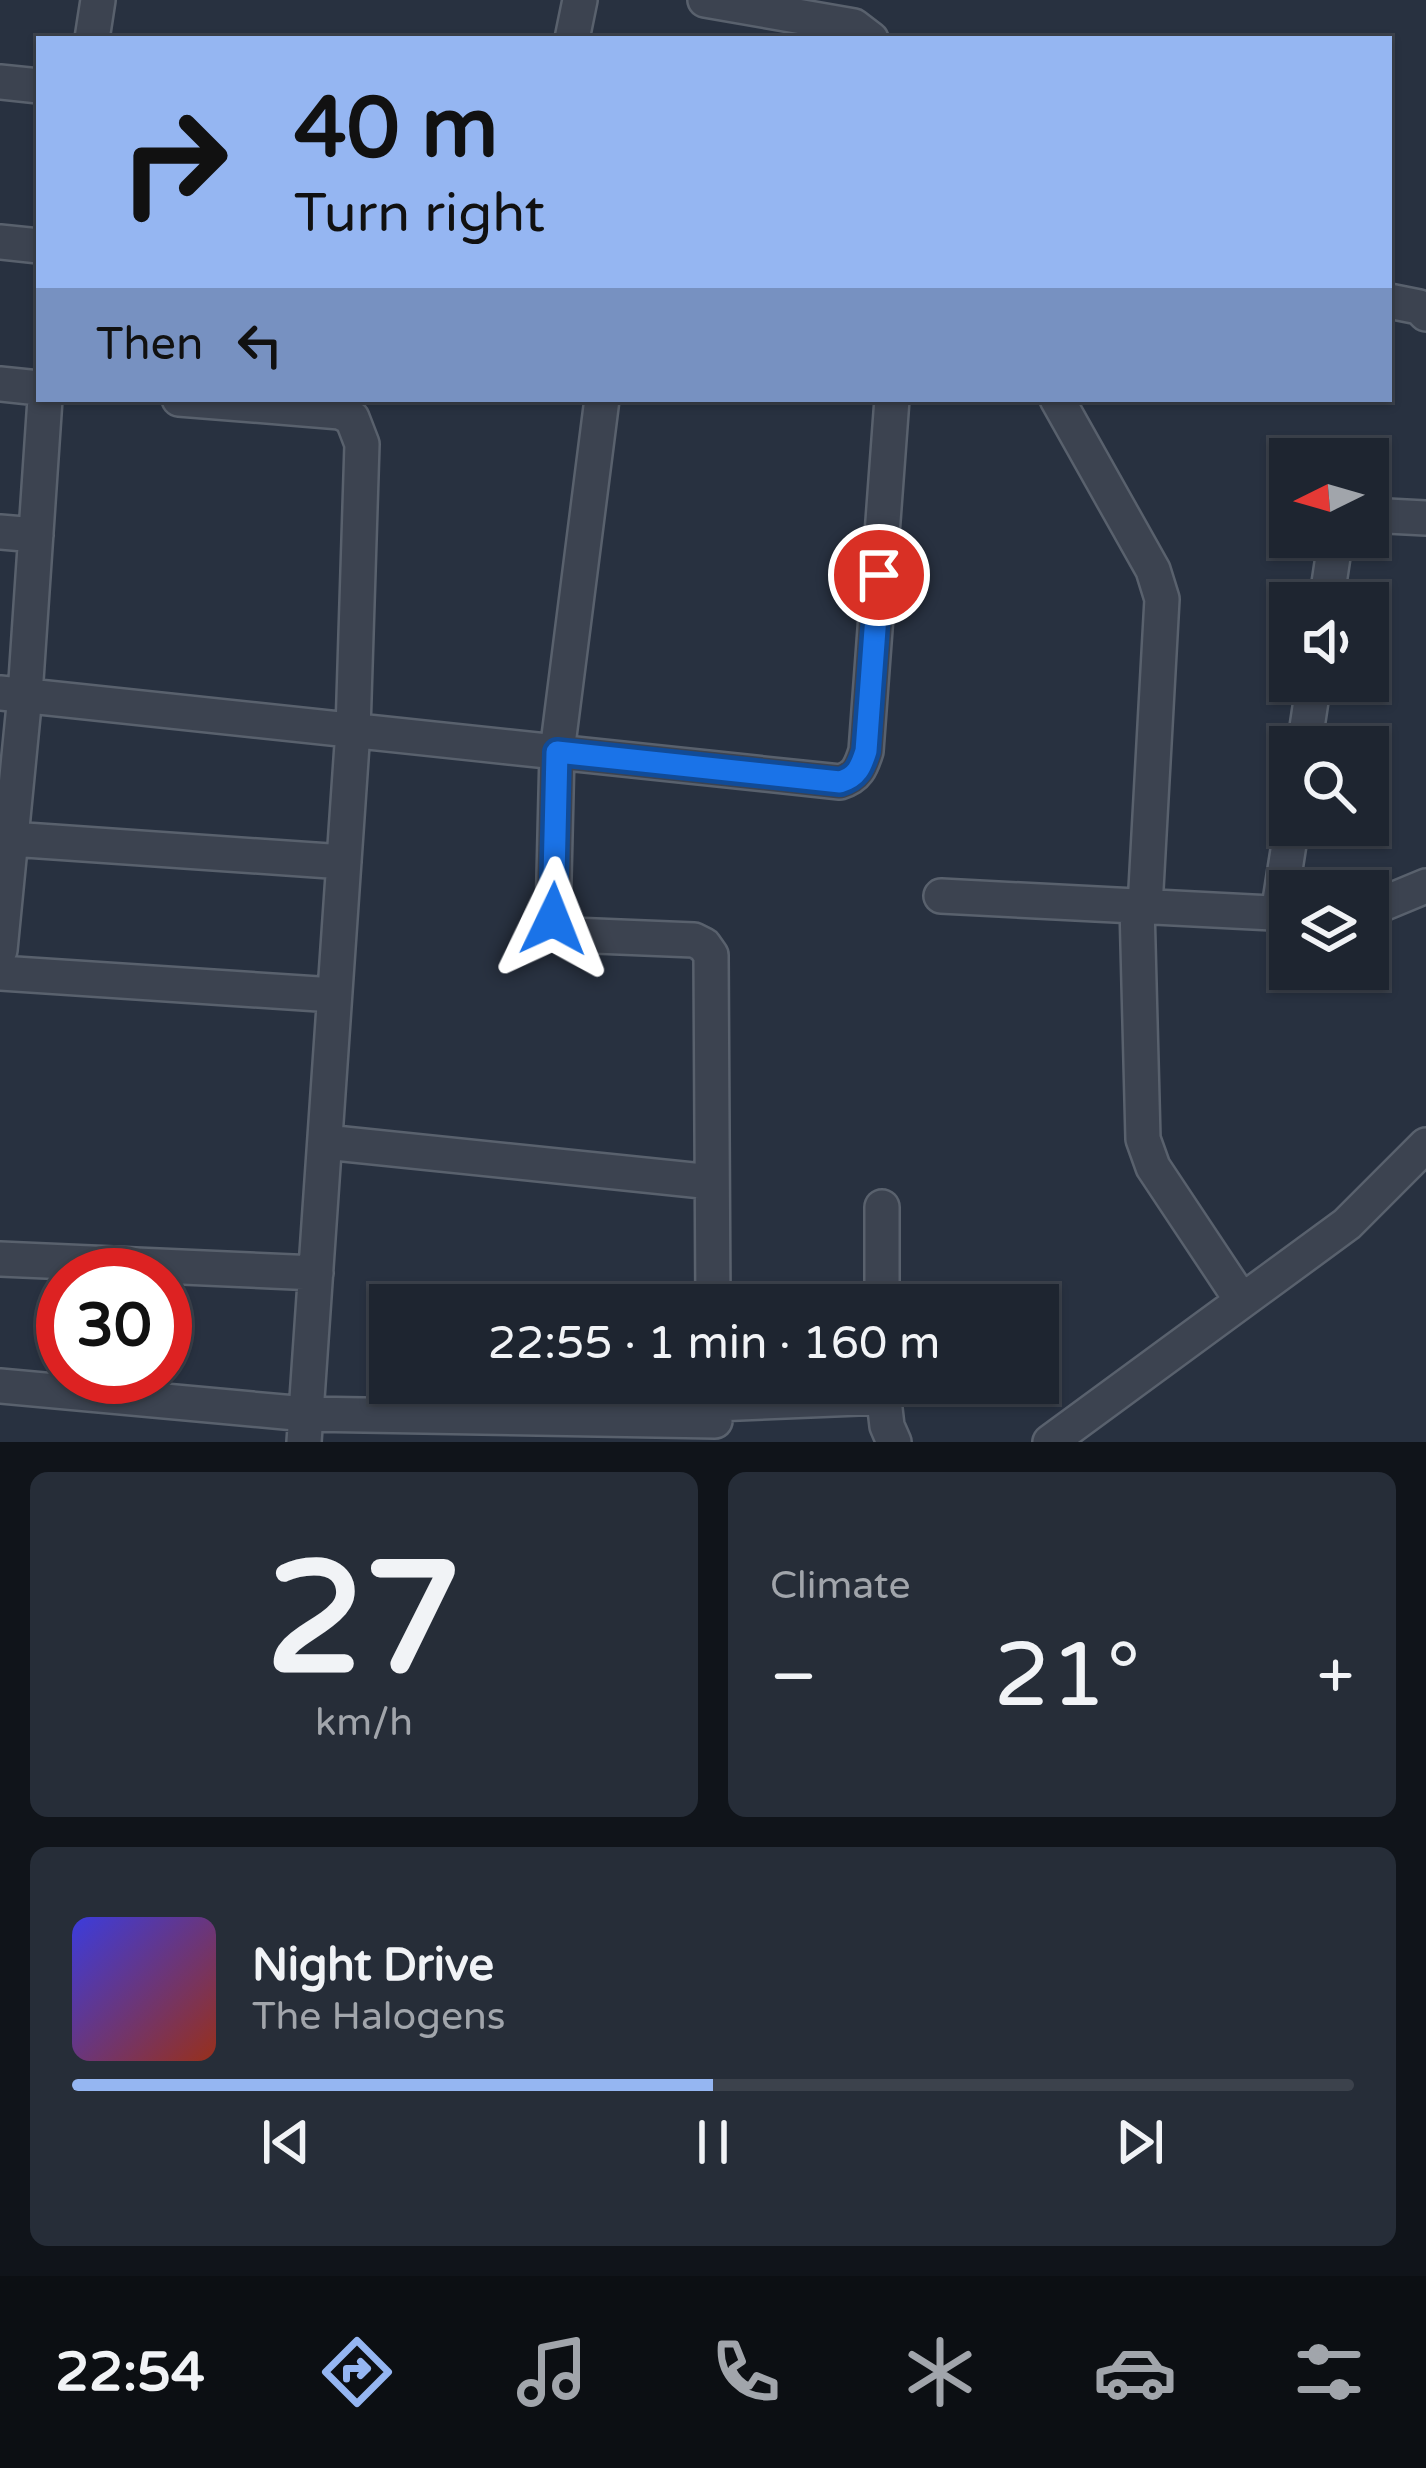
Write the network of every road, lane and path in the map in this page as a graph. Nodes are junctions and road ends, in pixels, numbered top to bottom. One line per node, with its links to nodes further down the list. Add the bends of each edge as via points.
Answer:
1 (98, 0): 4 (street)
2 (580, 0): 5 (street)
3 (705, 0): 6 (street, via 854,26)
4 (92, 36)
5 (573, 36)
6 (867, 36)
7 (0, 82): 8 (street)
8 (36, 86)
9 (0, 242): 10 (street)
10 (36, 246)
11 (1392, 302): 12 (street)
12 (1426, 314)
13 (0, 384): 14 (street)
14 (36, 388)
15 (46, 402): 23 (street)
16 (216, 402): 25 (street, via 352,418 362,444)
17 (602, 402): 26 (street)
18 (892, 402): 26 (street, via 866,751 851,778)
19 (1059, 402): 32 (street, via 1162,599)
20 (1389, 516): 21 (street)
21 (1426, 518)
22 (0, 532): 23 (street)
23 (36, 535): 24 (street)
24 (12, 694): 25 (street); 27 (street)
25 (353, 730): 26 (street); 28 (street)
26 (557, 752): 39 (street, via 553,919 560,931 694,940 711,955)
27 (11, 838): 28 (street); 34 (street)
28 (344, 862): 36 (street)
29 (1426, 886): 31 (street)
30 (940, 896): 32 (street)
31 (1389, 901)
32 (1141, 907): 33 (street); 45 (street, via 1143,1139 1153,1167)
33 (1269, 913)
34 (0, 950)
35 (0, 973): 36 (street)
36 (334, 995): 37 (street)
37 (325, 1142): 39 (street); 42 (street)
38 (1426, 1145): 45 (street, via 1347,1224)
39 (712, 1182): 43 (street)
40 (882, 1208): 44 (street)
41 (0, 1259): 42 (street)
42 (316, 1273): 50 (street)
43 (712, 1284)
44 (882, 1284)
45 (1242, 1301): 53 (street)
46 (0, 1386): 50 (street)
47 (776, 1404): 49 (street)
48 (885, 1404): 52 (street)
49 (715, 1412): 51 (street)
50 (305, 1428): 51 (street)
51 (602, 1431)
52 (894, 1442)
53 (1050, 1442)

